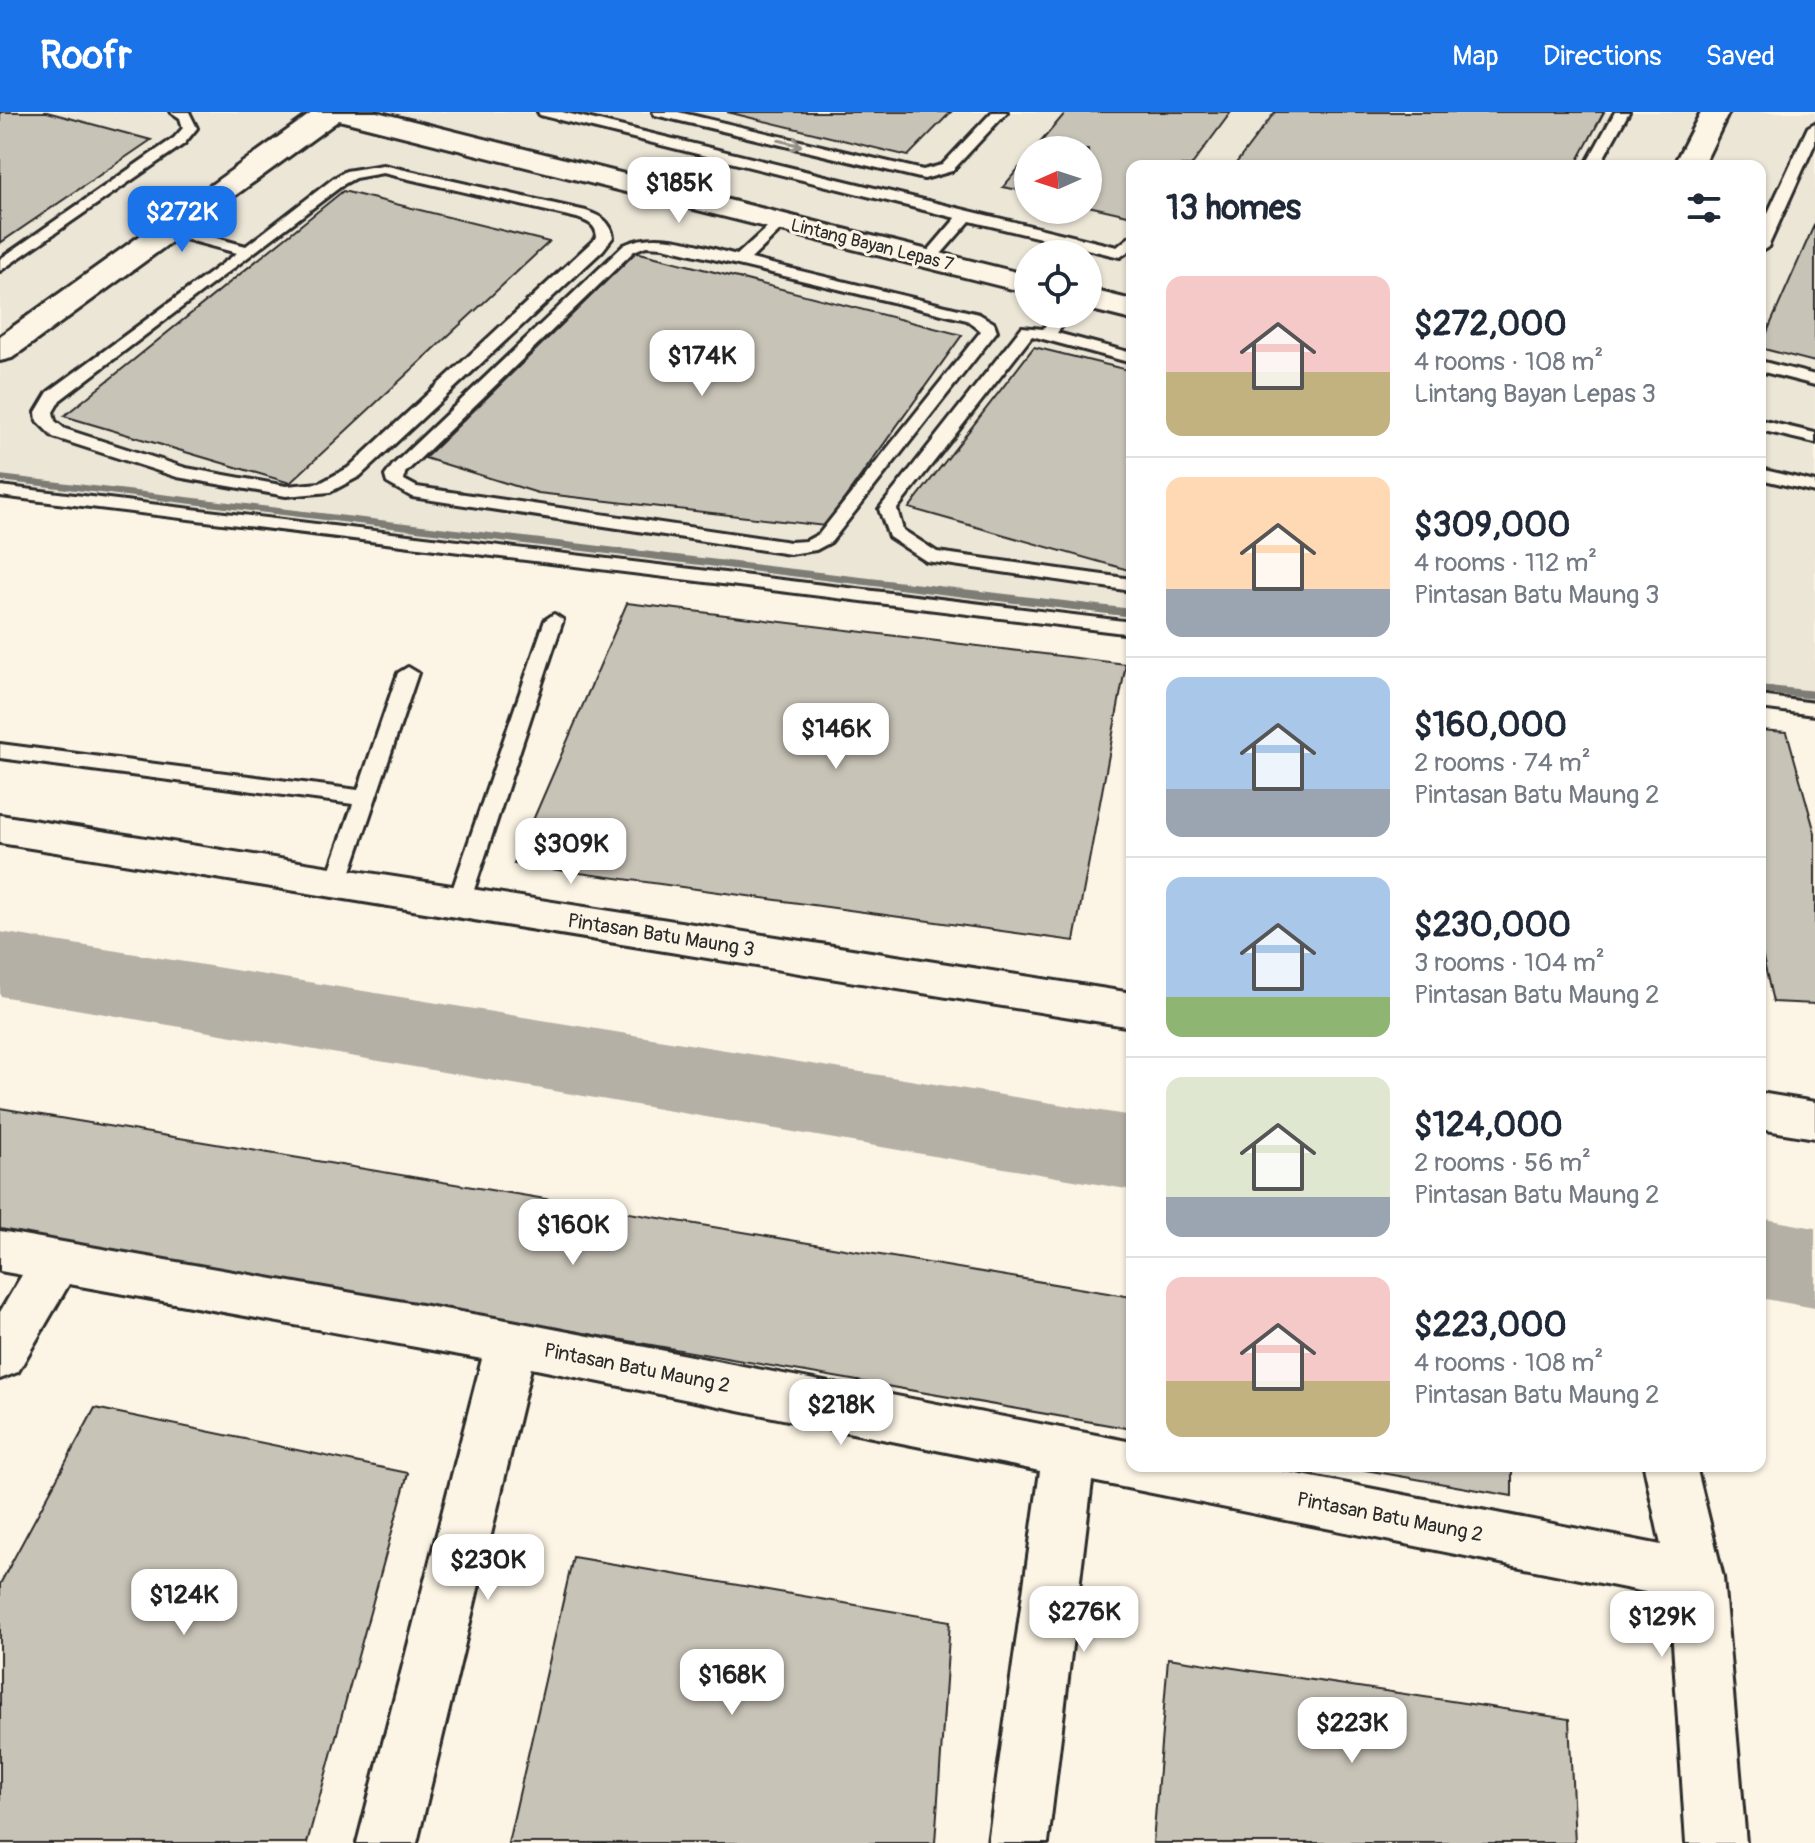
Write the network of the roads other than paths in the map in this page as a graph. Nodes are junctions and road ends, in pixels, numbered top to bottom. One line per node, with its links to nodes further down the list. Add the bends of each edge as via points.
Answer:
1 (178, 112): 21 (lane, via 190,128 179,141)
2 (331, 112): 15 (street)
3 (343, 112): 14 (street, Lintang Bayan Lepas 7)
4 (545, 112): 10 (lane)
5 (662, 112): 6 (lane, one-way to 6, via 924,175 947,168); 10 (lane)
6 (1000, 112)
7 (1622, 112): 11 (lane)
8 (1715, 112): 12 (street)
9 (1815, 127): 16 (lane)
10 (638, 135): 13 (lane)
11 (1595, 160)
12 (1691, 160)
13 (966, 216): 17 (lane); 19 (lane)
14 (780, 223): 19 (street, Lintang Bayan Lepas 7); 20 (lane)
15 (168, 230): 18 (lane); 27 (street)
16 (1766, 234)
17 (1126, 249)
18 (249, 251): 18 (lane, via 54,396 44,407 47,426 183,473 286,491 324,488 354,472 605,237 595,219 581,214 383,169 339,181)
19 (929, 259): 22 (street, Lintang Bayan Lepas 7)
20 (740, 261): 20 (lane, via 654,240 635,244 399,469 396,483 412,492 790,548 818,543 987,336 988,326 973,317)
21 (0, 266)
22 (1014, 280)
23 (1102, 302): 24 (street)
24 (1126, 308)
25 (1052, 328): 26 (lane)
26 (1047, 335): 28 (lane); 36 (lane, via 1028,330 888,509 895,533 932,557)
27 (0, 351)
28 (1126, 356)
29 (1766, 368): 30 (lane)
30 (1815, 380)
31 (1766, 426): 32 (lane)
32 (1815, 438)
33 (1766, 475): 34 (lane)
34 (1815, 487)
35 (0, 491): 38 (lane)
36 (1126, 584)
37 (554, 620): 46 (lane)
38 (1126, 627)
39 (408, 673): 43 (lane)
40 (1766, 703): 41 (lane)
41 (1815, 709)
42 (0, 751): 43 (lane)
43 (364, 798): 45 (lane)
44 (0, 829): 45 (street, Pintasan Batu Maung 3)
45 (336, 883): 46 (street, Pintasan Batu Maung 3)
46 (459, 902): 47 (street, Pintasan Batu Maung 3)
47 (1126, 1009)
48 (1766, 1112): 49 (street)
49 (1815, 1120)
50 (0, 1251): 51 (street, Pintasan Batu Maung 2)
51 (56, 1262): 52 (street, Pintasan Batu Maung 2); 53 (street)
52 (512, 1343): 54 (street, Pintasan Batu Maung 2); 59 (street)
53 (0, 1357)
54 (1069, 1455): 55 (street, Pintasan Batu Maung 2); 60 (street)
55 (1126, 1466)
56 (1156, 1472): 58 (street, Pintasan Batu Maung 2)
57 (1671, 1472): 58 (street)
58 (1696, 1577): 61 (street)
59 (387, 1843)
60 (1018, 1843)
61 (1716, 1843)

